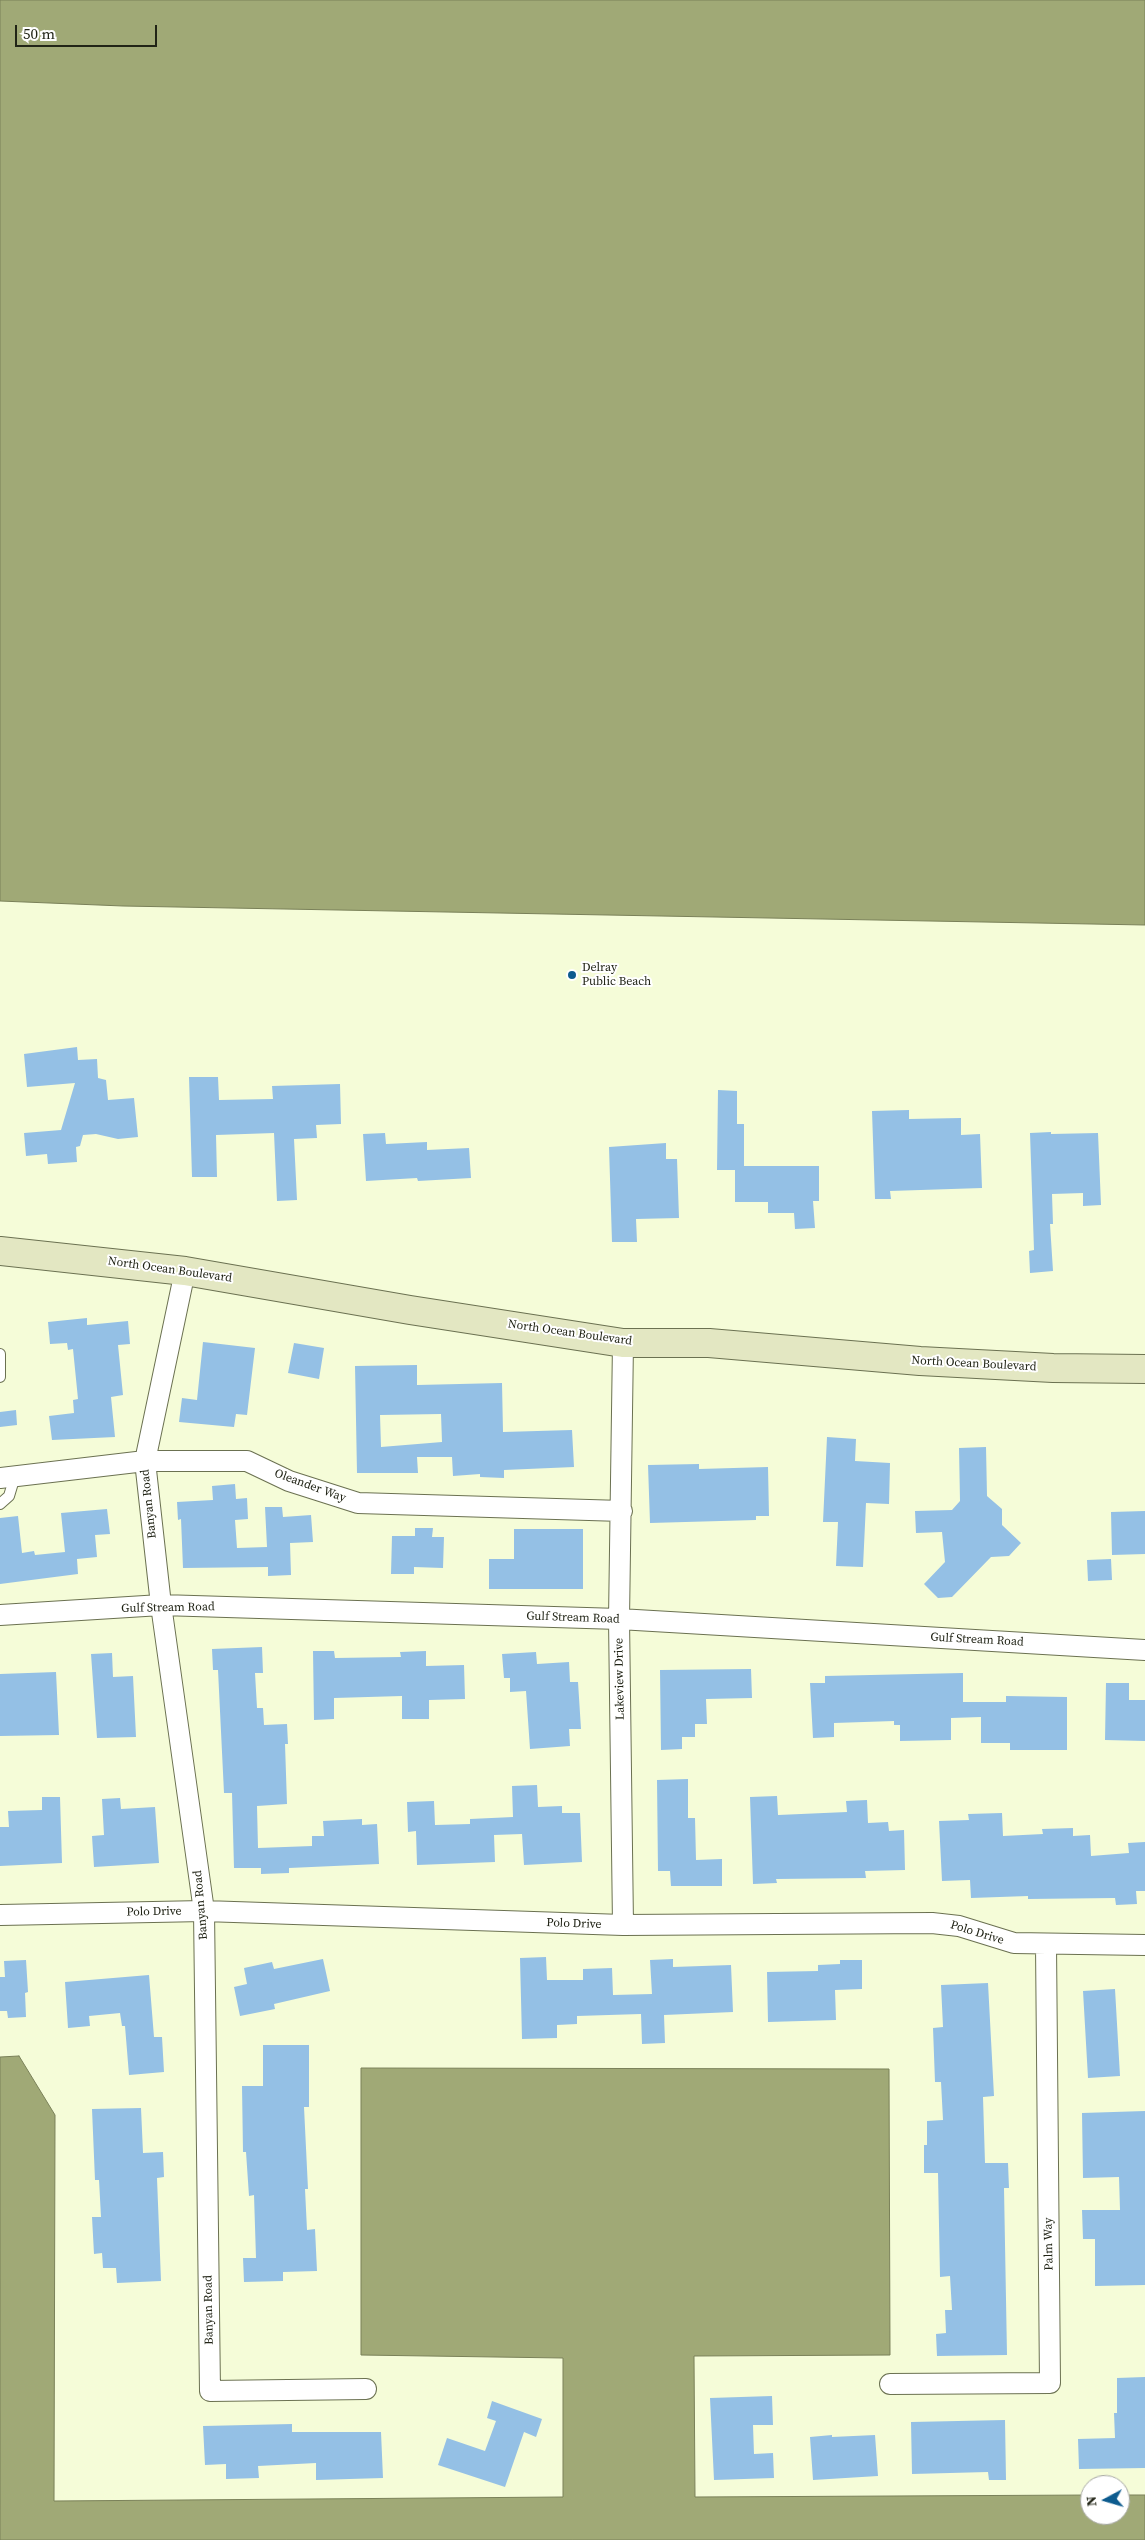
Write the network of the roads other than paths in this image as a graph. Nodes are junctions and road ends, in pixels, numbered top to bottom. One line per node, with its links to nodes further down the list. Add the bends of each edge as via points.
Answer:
1 (0, 1251): 2 (main road, North Ocean Boulevard)
2 (185, 1271): 3 (main road, North Ocean Boulevard); 7 (street, Banyan Road)
3 (623, 1342): 5 (main road, North Ocean Boulevard, via 709,1343 929,1362); 10 (street, Lakeview Drive)
4 (0, 1354): 6 (lane)
5 (1145, 1369)
6 (0, 1377)
7 (145, 1461): 8 (street, Oleander Way); 10 (street, Oleander Way, via 247,1461 289,1481 358,1503); 11 (street, Banyan Road)
8 (7, 1477): 9 (lane, via 9,1496)
9 (0, 1504)
10 (622, 1511): 13 (street, Lakeview Drive)
11 (160, 1605): 12 (street, Gulf Stream Road); 13 (street, Gulf Stream Road); 15 (street, Banyan Road)
12 (0, 1615)
13 (619, 1619): 14 (street, Gulf Stream Road); 17 (street, Lakeview Drive)
14 (1145, 1650)
15 (204, 1911): 16 (street, Polo Drive); 17 (street, Polo Drive); 21 (street, Banyan Road, via 210,2391)
16 (0, 1915)
17 (623, 1925): 18 (street, Polo Drive, via 932,1922 959,1926 1014,1943)
18 (1046, 1945): 19 (street, Polo Drive); 20 (street, Palm Way, via 1050,2383)
19 (1145, 1945)
20 (890, 2384)
21 (366, 2389)

